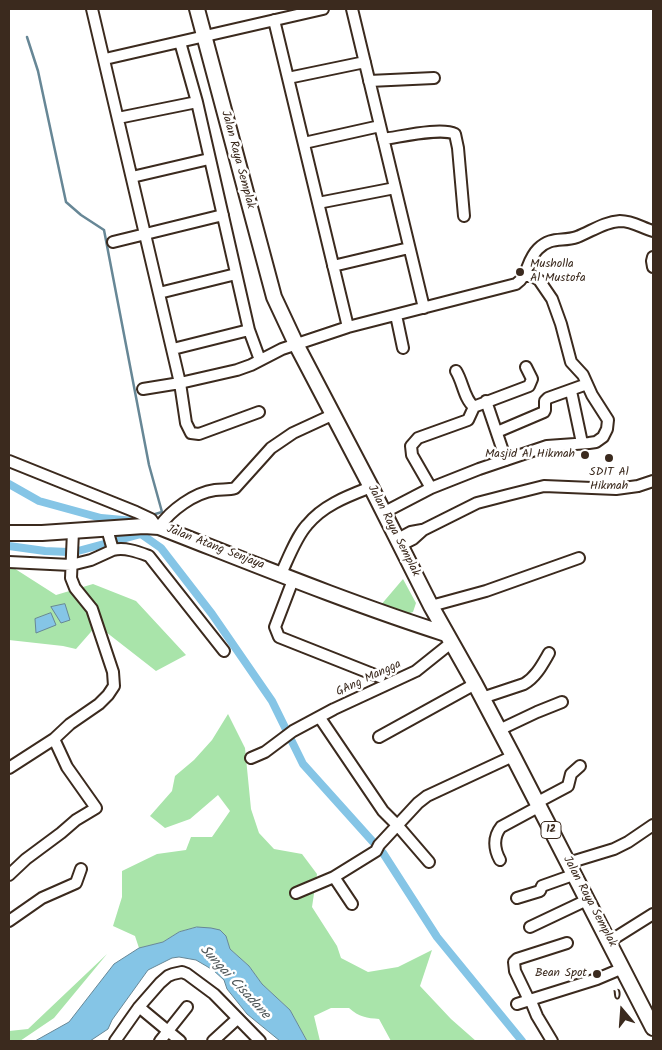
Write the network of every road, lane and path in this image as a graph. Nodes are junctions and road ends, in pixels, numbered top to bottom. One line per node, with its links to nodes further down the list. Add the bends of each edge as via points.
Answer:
1 (92, 9): 8 (street)
2 (197, 9): 6 (main road, Jalan Raya Semplak)
3 (323, 9): 5 (street)
4 (352, 9): 9 (street)
5 (274, 20): 6 (street); 10 (street)
6 (204, 36): 7 (street); 38 (main road, Jalan Raya Semplak, via 274,297)
7 (180, 42): 8 (street); 13 (street)
8 (105, 59): 14 (street)
9 (365, 62): 10 (street); 12 (street)
10 (288, 78): 17 (street)
11 (434, 78): 12 (street)
12 (370, 82): 15 (street)
13 (197, 102): 14 (street); 18 (street)
14 (118, 118): 19 (street)
15 (380, 126): 16 (street); 17 (street)
16 (383, 139): 20 (street); 23 (street, via 439,132 455,134)
17 (304, 143): 21 (street)
18 (209, 159): 19 (street); 22 (street)
19 (132, 177): 25 (street)
20 (395, 188): 21 (street); 27 (street)
21 (318, 203): 29 (street)
22 (223, 215): 25 (street); 31 (street)
23 (464, 216)
24 (653, 231): 32 (street, via 620,221 604,224 575,237 553,240 530,258)
25 (145, 234): 26 (street); 33 (street)
26 (113, 242)
27 (409, 248): 29 (street); 34 (street)
28 (653, 257): 30 (street)
29 (334, 266): 36 (street)
30 (653, 267)
31 (236, 274): 33 (street); 37 (street)
32 (525, 276): 34 (street, via 516,284); 45 (street, via 539,280 552,299 571,362)
33 (160, 293): 40 (street)
34 (424, 308): 35 (street)
35 (396, 315): 36 (street); 39 (street)
36 (348, 327): 38 (street)
37 (249, 330): 40 (street); 41 (street)
38 (296, 344): 41 (street); 51 (main road, Jalan Raya Semplak)
39 (403, 348)
40 (173, 349): 44 (street)
41 (260, 360): 44 (street, via 237,370)
42 (526, 367): 48 (street, via 532,379 529,386)
43 (456, 371): 49 (street)
44 (180, 383): 46 (street); 50 (street, via 186,423 191,433 199,434)
45 (587, 384): 47 (street); 53 (street, via 608,420 608,429 601,440)
46 (143, 389)
47 (570, 391): 52 (street, via 545,400 544,412); 53 (street)
48 (486, 401): 49 (street); 52 (street)
49 (474, 408): 58 (street, via 468,420 418,438 411,446 412,455)
50 (259, 412)
51 (332, 415): 57 (main road, Jalan Raya Semplak); 60 (street, via 293,433 271,448 235,488 216,490 190,500)
52 (497, 432): 54 (street)
53 (582, 443): 54 (street, via 547,446)
54 (506, 460): 58 (street)
55 (9, 461): 60 (street, via 136,512)
56 (653, 481): 64 (street, via 616,489 544,486 477,503 423,530 413,539)
57 (371, 487): 59 (main road, Jalan Raya Semplak); 69 (street, via 338,500 316,515 306,526)
58 (431, 488): 59 (street)
59 (383, 512): 64 (main road, Jalan Raya Semplak)
60 (152, 524): 62 (main road, Jalan Atang Senjaya); 69 (main road, Jalan Atang Senjaya)
61 (73, 531): 62 (main road, Jalan Atang Senjaya); 63 (main road, Jalan Atang Senjaya); 68 (street)
62 (108, 531): 65 (street)
63 (9, 533)
64 (399, 542): 70 (main road, Jalan Raya Semplak)
65 (113, 547): 68 (street, via 91,560); 73 (street, via 149,556)
66 (579, 558): 70 (street, via 486,591)
67 (9, 562): 68 (street)
68 (71, 565): 82 (street, via 75,588 92,609 113,672 114,686 99,704)
69 (287, 577): 71 (main road, Jalan Atang Senjaya); 75 (street, via 275,627 279,637)
70 (431, 606): 71 (main road, via 422,619); 72 (main road, Jalan Raya Semplak)
71 (412, 623): 72 (main road, Jalan Atang Senjaya)
72 (449, 638): 76 (main road, Jalan Raya Semplak / 12); 79 (street, GAng Mangga, via 416,671)
73 (224, 651)
74 (549, 653): 77 (street, via 530,681)
75 (380, 677)
76 (475, 684): 77 (main road, Jalan Raya Semplak / 12); 81 (street)
77 (482, 698): 80 (main road, Jalan Raya Semplak / 12)
78 (562, 702): 80 (street)
79 (320, 718): 84 (street, GAng Mangga); 89 (street, via 383,811)
80 (499, 730): 83 (main road, Jalan Raya Semplak / 12)
81 (379, 738)
82 (54, 739): 86 (street); 94 (street, via 67,767 96,807)
83 (513, 756): 87 (main road, Jalan Raya Semplak / 12); 89 (street, via 427,796)
84 (251, 758)
85 (580, 766): 87 (street, via 571,774 568,786)
86 (9, 768)
87 (537, 805): 90 (street, via 501,827 494,844); 93 (main road, Jalan Raya Semplak / 12)
88 (653, 825): 93 (street, via 628,842)
89 (398, 826): 91 (street); 95 (street, via 378,848)
90 (500, 860)
91 (429, 862)
92 (81, 869): 101 (street, via 76,883 42,898)
93 (571, 869): 97 (street, via 542,886 540,891); 98 (main road, Jalan Raya Semplak / 12)
94 (9, 875)
95 (334, 877): 96 (street); 99 (street)
96 (296, 893)
97 (518, 898)
98 (587, 900): 102 (street); 103 (main road, Jalan Raya Semplak / 12)
99 (352, 904)
100 (653, 914): 103 (street)
101 (9, 921)
102 (530, 927)
103 (610, 942): 105 (main road, Jalan Raya Semplak / 12)
104 (566, 943): 106 (street, via 514,962 515,971)
105 (623, 968): 106 (street); 110 (main road, Jalan Raya Semplak / 12)
106 (530, 1000): 107 (street); 119 (street)
107 (517, 1004)
108 (139, 1007): 111 (street, via 163,979 182,972 214,994); 113 (street); 114 (street)
109 (187, 1007): 113 (street)
110 (649, 1008): 112 (main road, Jalan Raya Semplak / 12)
111 (237, 1019): 117 (street); 118 (street)
112 (653, 1028)
113 (168, 1032): 115 (street); 116 (street)
114 (114, 1041)
115 (160, 1041)
116 (180, 1041)
117 (213, 1041)
118 (260, 1041)
119 (552, 1041)

